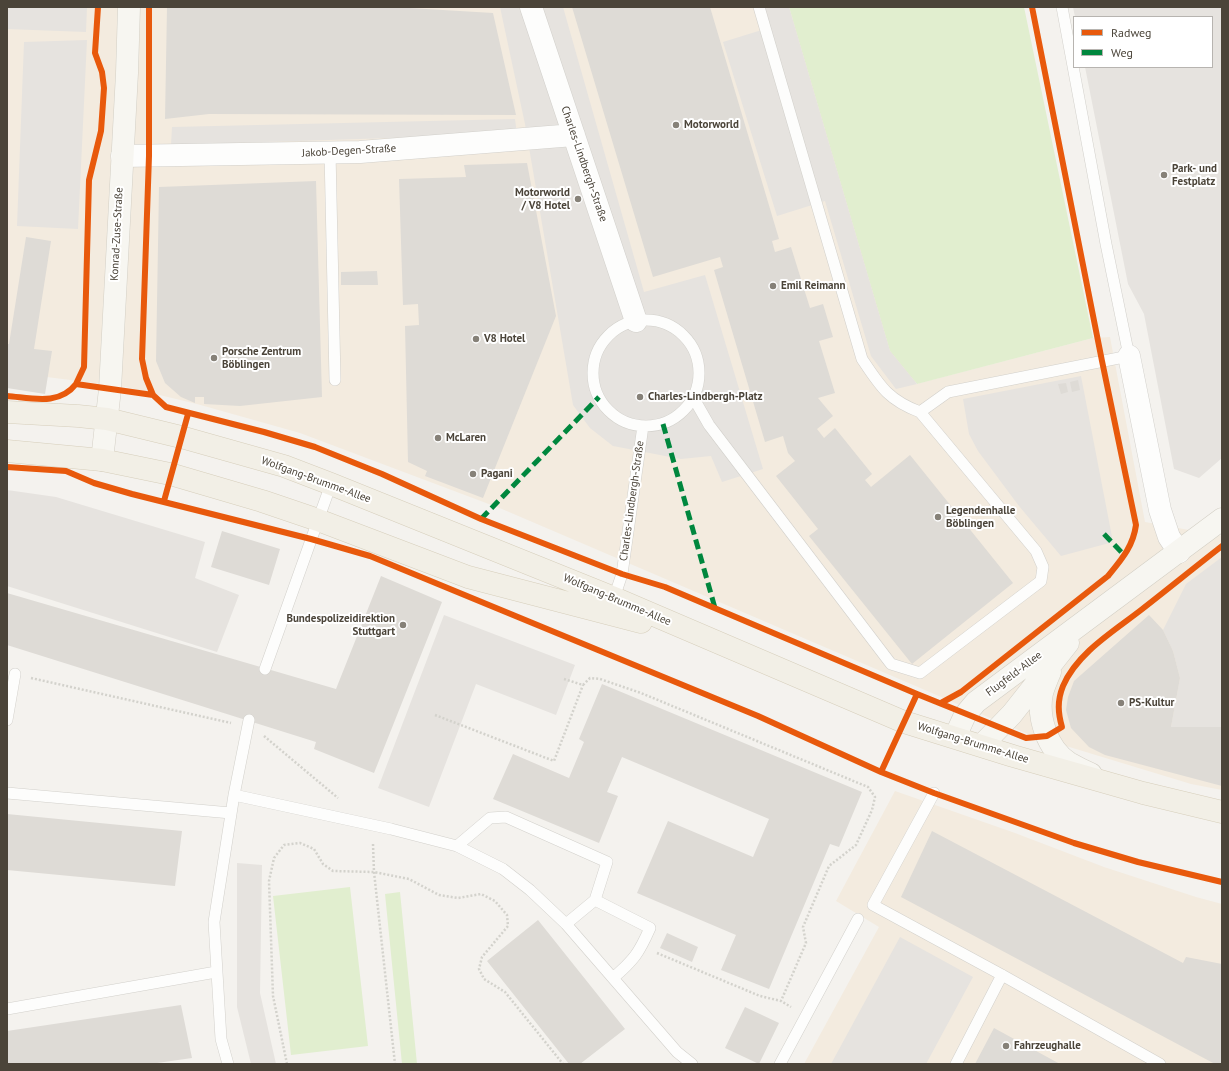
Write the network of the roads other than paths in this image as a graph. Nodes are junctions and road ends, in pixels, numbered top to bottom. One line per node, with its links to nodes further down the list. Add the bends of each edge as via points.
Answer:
1 (129, 7): 9 (main road, Konrad-Zuse-Straße)
2 (531, 7): 7 (street, Charles-Lindbergh-Straße)
3 (759, 7): 15 (lane, via 862,359 880,386 901,405)
4 (1062, 7): 5 (lane)
5 (1073, 66)
6 (1073, 68): 11 (lane)
7 (574, 135): 8 (street, Jakob-Degen-Straße, via 360,152); 10 (street, Charles-Lindbergh-Straße)
8 (330, 152): 9 (street, Jakob-Degen-Straße); 12 (lane)
9 (122, 156): 16 (main road, Konrad-Zuse-Straße)
10 (636, 321): 13 (lane, Charles-Lindbergh-Straße, via 670,325 684,335 693,348 699,364 699,381); 17 (lane, Charles-Lindbergh-Straße, via 618,328 604,341 595,359 594,378 599,397 610,412 625,421)
11 (1129, 356): 15 (lane, via 948,392); 23 (street, via 1160,510 1169,537)
12 (335, 380)
13 (693, 397): 15 (lane, via 709,425 891,664 920,673 1041,581 1043,567 1036,551); 17 (lane, Charles-Lindbergh-Straße, via 686,407 663,424)
14 (7, 412): 16 (main road, Wolfgang-Brumme-Allee)
15 (920, 412)
16 (106, 419): 19 (main road, Konrad-Zuse-Straße); 20 (main road, Wolfgang-Brumme-Allee, via 284,466)
17 (643, 426): 24 (lane, Charles-Lindbergh-Straße, via 622,574)
18 (7, 451): 19 (main road)
19 (102, 460): 22 (main road, via 170,474)
20 (332, 484): 22 (lane); 24 (main road, Wolfgang-Brumme-Allee)
21 (1222, 519): 23 (main road, Flugfeld-Allee)
22 (318, 520): 26 (main road, via 468,577); 28 (lane)
23 (1179, 552): 25 (main road, Flugfeld-Allee)
24 (614, 598): 26 (main road, Wolfgang-Brumme-Allee)
25 (1084, 621): 27 (main road, Flugfeld-Allee); 32 (main road, Flugfeld-Allee, via 976,702 965,715)
26 (714, 641): 32 (main road, Wolfgang-Brumme-Allee, via 904,722)
27 (1053, 661): 33 (main road, Flugfeld-Allee, via 1012,714); 34 (main road, via 1042,694 1042,718 1047,736 1068,762)
28 (265, 669)
29 (15, 674): 30 (lane)
30 (7, 720)
31 (249, 724): 37 (lane)
32 (955, 737): 33 (main road, Wolfgang-Brumme-Allee)
33 (982, 745): 34 (main road, Wolfgang-Brumme-Allee)
34 (1104, 781): 38 (main road, Wolfgang-Brumme-Allee)
35 (7, 793): 39 (lane)
36 (934, 793): 45 (lane, via 873,905)
37 (234, 794): 39 (lane); 40 (lane)
38 (1222, 812)
39 (231, 813): 44 (lane, via 214,922)
40 (457, 846): 41 (lane, via 490,818 506,817 607,862); 43 (lane, via 503,869)
41 (595, 900): 43 (lane); 46 (lane, via 650,928 632,962)
42 (858, 919): 50 (lane)
43 (566, 924): 46 (lane)
44 (216, 972): 47 (lane); 48 (lane, via 221,1039)
45 (1002, 975): 51 (lane); 52 (lane)
46 (613, 978): 49 (lane, via 677,1052)
47 (7, 1008)
48 (228, 1064)
49 (692, 1064)
50 (780, 1064)
51 (956, 1064)
52 (1160, 1064)

